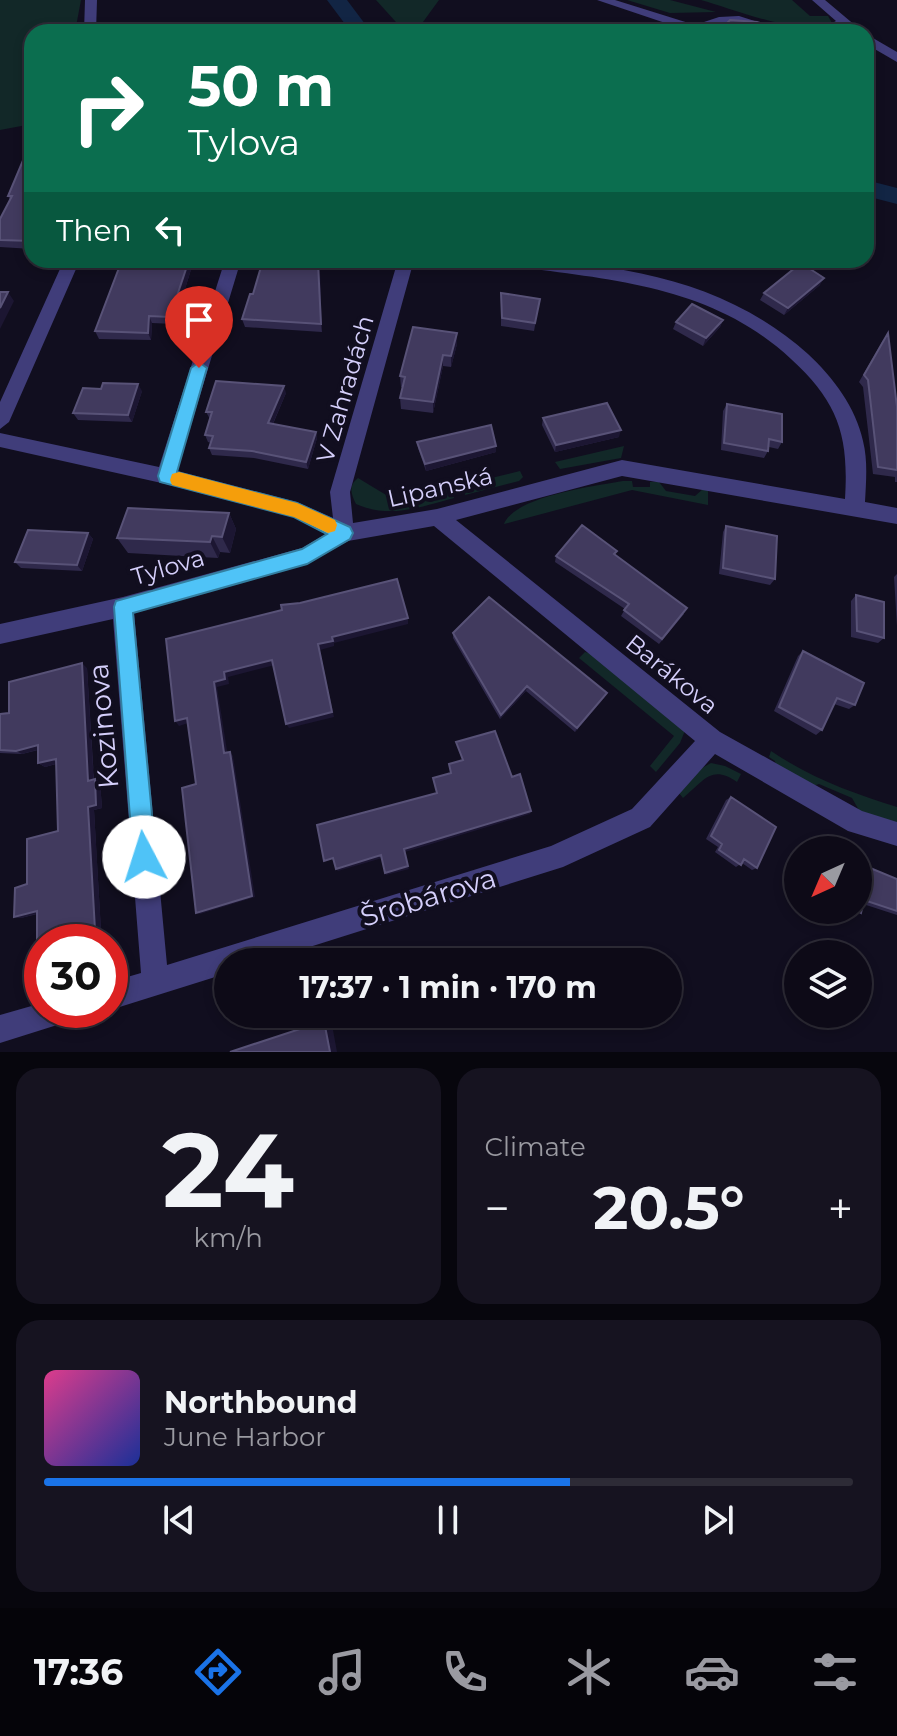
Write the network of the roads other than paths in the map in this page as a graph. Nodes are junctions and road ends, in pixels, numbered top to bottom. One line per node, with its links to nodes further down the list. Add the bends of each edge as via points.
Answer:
1 (91, 0): 5 (street)
2 (603, 0): 6 (street)
3 (818, 0): 4 (street)
4 (843, 23)
5 (90, 24)
6 (678, 24)
7 (708, 24): 8 (street, via 735,18)
8 (756, 24)
9 (874, 43): 10 (street)
10 (897, 58)
11 (68, 268): 15 (street)
12 (231, 268): 17 (street)
13 (404, 268): 21 (street, V Zahradách, via 340,492)
14 (554, 268): 18 (street, via 685,288 744,311 787,341 830,388 854,440)
15 (0, 422)
16 (0, 440): 17 (street)
17 (166, 476): 21 (street, via 297,510)
18 (855, 508): 19 (street, Lipanská); 20 (street, Lipanská, via 622,468)
19 (897, 516)
20 (437, 517): 21 (street, Lipanská); 24 (street, Barákova)
21 (344, 533): 22 (street, Tylova, via 307,555)
22 (123, 607): 23 (street, Tylova); 26 (street, Kozinova)
23 (0, 634)
24 (712, 740): 25 (street, Barákova, via 857,822); 26 (street, Šrobárova, via 641,818 554,858)
25 (897, 834)
26 (155, 982): 27 (street, Šrobárova)
27 (128, 990)
28 (24, 1022): 29 (street)
29 (0, 1029)

